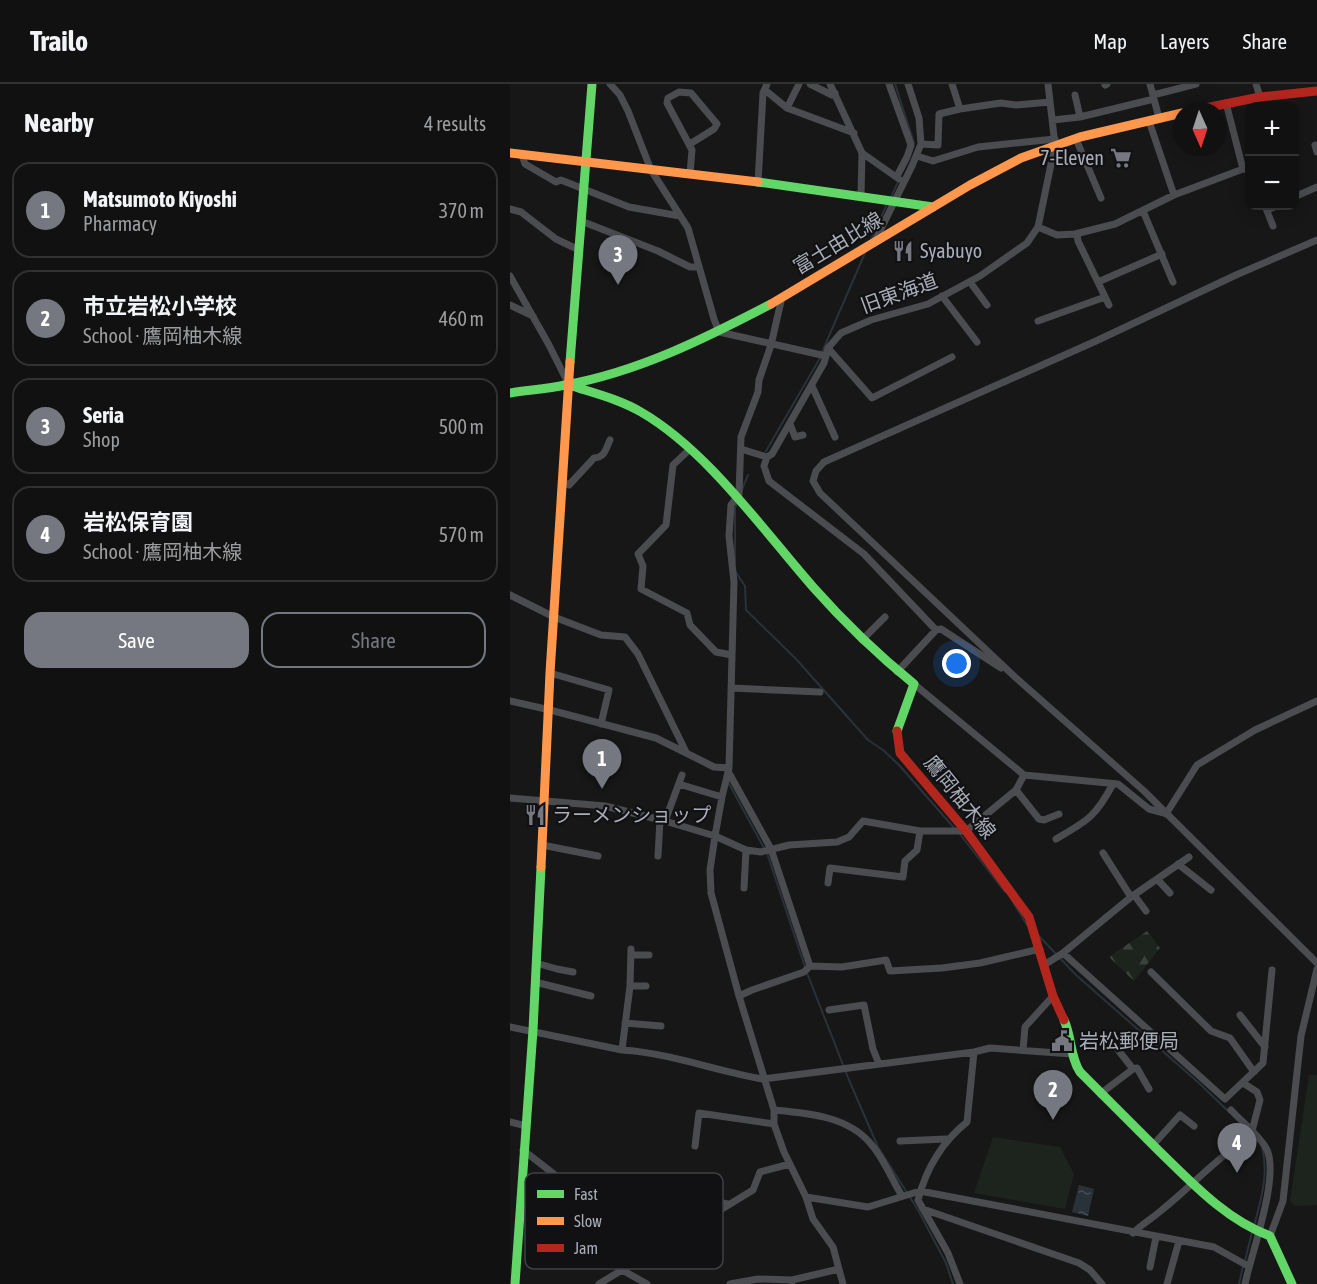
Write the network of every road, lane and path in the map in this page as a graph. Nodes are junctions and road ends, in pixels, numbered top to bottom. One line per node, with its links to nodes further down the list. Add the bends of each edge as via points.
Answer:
1 (592, 84): 38 (main road)
2 (610, 84): 40 (street, via 628,111)
3 (799, 84): 23 (street)
4 (810, 84): 16 (street)
5 (830, 84): 16 (street)
6 (889, 84): 43 (street, via 911,145)
7 (908, 84): 33 (street, via 919,118)
8 (952, 84): 24 (street)
9 (1048, 84): 20 (street)
10 (1150, 84): 18 (street)
11 (1196, 84): 18 (street)
12 (1256, 84): 19 (street)
13 (766, 86): 23 (street); 44 (street)
14 (1289, 89): 15 (main road); 19 (main road)
15 (1317, 91)
16 (835, 93): 29 (street)
17 (1075, 95): 26 (street)
18 (1154, 97): 26 (street); 28 (street)
19 (1260, 97): 21 (main road)
20 (1050, 102): 24 (street); 27 (street)
21 (1226, 102)
22 (1227, 105): 39 (street)
23 (788, 108): 29 (street)
24 (960, 109): 33 (street, via 939,114 938,145)
25 (1173, 115): 28 (main road, 富士由比線)
26 (1080, 117): 27 (street)
27 (1053, 120): 31 (street)
28 (1154, 120): 30 (main road, 富士由比線); 48 (street)
29 (854, 133): 35 (street)
30 (1076, 139): 31 (main road, 富士由比線); 51 (street)
31 (1055, 142): 37 (street, via 978,147 933,161); 53 (main road, 富士由比線); 60 (street)
32 (690, 144): 32 (street, via 668,103 679,92 691,93 717,124); 42 (street)
33 (921, 144): 37 (street)
34 (510, 153): 36 (main road)
35 (862, 153): 43 (street); 49 (street)
36 (522, 155): 38 (main road); 47 (street, via 525,164 556,182 561,180)
37 (917, 156): 45 (street)
38 (586, 163): 40 (main road); 47 (main road)
39 (1245, 168)
40 (651, 170): 42 (main road); 57 (street)
41 (1245, 171): 48 (street)
42 (690, 174): 44 (main road)
43 (897, 176): 45 (street)
44 (758, 183): 49 (main road)
45 (902, 183): 52 (street)
46 (1317, 188): 50 (street)
47 (584, 190): 57 (street, via 628,207); 58 (main road)
48 (1174, 195): 56 (street)
49 (861, 196): 52 (main road)
50 (1299, 196)
51 (1101, 198)
52 (893, 201): 53 (main road); 63 (street)
53 (933, 207): 63 (main road, 富士由比線)
54 (510, 210): 64 (street, via 521,212 556,239)
55 (1267, 210): 59 (street)
56 (1143, 211): 61 (street, via 1115,224); 65 (street)
57 (680, 216): 66 (street, via 688,228)
58 (581, 221): 64 (main road); 66 (street)
59 (1273, 225)
60 (1038, 227): 61 (street, via 1057,235); 68 (street, 旧東海道, via 1027,243)
61 (1077, 234): 69 (street)
62 (1317, 240): 104 (street, via 824,462 816,471 813,481 820,493)
63 (873, 243): 72 (main road, 富士由比線)
64 (579, 250): 84 (main road)
65 (1162, 254): 69 (street); 70 (street)
66 (698, 267): 79 (street)
67 (510, 276): 77 (street)
68 (970, 282): 71 (street, 旧東海道); 75 (street)
69 (1098, 282): 73 (street)
70 (1173, 282)
71 (942, 296): 80 (street); 82 (street, 旧東海道, via 841,333)
72 (782, 297): 79 (main road, 富士由比線); 81 (street)
73 (1105, 297): 76 (street); 78 (street)
74 (510, 305): 77 (street)
75 (987, 305)
76 (1109, 305)
77 (533, 316): 84 (street)
78 (1038, 321)
79 (719, 332): 81 (street); 84 (main road, 富士由比線, via 653,361)
80 (977, 342)
81 (771, 345): 82 (street); 91 (street, via 741,437)
82 (827, 352): 83 (street, via 872,398); 85 (street)
83 (952, 357)
84 (569, 385): 86 (main road, 富士由比線); 92 (main road, via 648,416); 94 (main road)
85 (812, 386): 87 (street); 89 (street)
86 (510, 393)
87 (790, 424): 88 (street, via 795,437); 93 (street)
88 (803, 435)
89 (836, 437)
90 (610, 440): 94 (street, via 603,455 594,458 569,485)
91 (741, 449): 93 (street); 95 (street)
92 (689, 450): 95 (main road); 101 (street, via 673,465 666,525 638,554 643,566 641,589 687,613 690,625 716,652)
93 (767, 458): 99 (street, via 764,466 769,481 864,554)
94 (562, 481): 97 (main road)
95 (737, 497): 100 (main road); 101 (street, via 731,505 729,536 734,582)
96 (510, 595): 97 (street)
97 (554, 617): 103 (main road); 112 (street, via 601,635 625,637 638,654)
98 (885, 617): 100 (street)
99 (936, 630): 102 (street); 104 (street, via 941,629)
100 (862, 640): 102 (main road)
101 (732, 656): 106 (street)
102 (897, 672): 105 (main road)
103 (550, 673): 110 (main road); 111 (street, via 609,690)
104 (1015, 677): 123 (street)
105 (914, 684): 115 (street); 126 (main road, 鷹岡柚木線, via 896,733 897,745)
106 (731, 688): 107 (street); 113 (street)
107 (820, 692)
108 (510, 701): 110 (street)
109 (1317, 701): 123 (street, via 1255,730 1197,765)
110 (550, 710): 111 (street); 121 (main road)
111 (601, 724): 112 (street, via 656,738)
112 (686, 752): 113 (street)
113 (729, 772): 119 (street); 130 (street)
114 (682, 775): 116 (street)
115 (1024, 775): 117 (street); 118 (street)
116 (679, 784): 119 (street); 124 (street)
117 (1113, 784): 123 (street, via 1149,809); 128 (street, via 1100,808 1087,821)
118 (1016, 790): 122 (street, via 1039,819); 126 (street)
119 (722, 797): 127 (street)
120 (510, 798): 121 (street)
121 (544, 801): 124 (street, via 605,806); 129 (main road)
122 (1059, 814)
123 (1166, 814): 148 (street)
124 (663, 820): 127 (street); 134 (street)
125 (920, 831): 126 (street); 130 (street, via 863,821 849,837 837,842); 138 (street, via 917,850 905,861 903,877 830,868)
126 (966, 831): 144 (main road, 鷹岡柚木線, via 1029,917)
127 (715, 836): 131 (street); 159 (street, via 711,893)
128 (1056, 839)
129 (542, 845): 133 (street); 147 (main road)
130 (771, 849): 131 (street); 150 (street)
131 (746, 850): 139 (street)
132 (1103, 854): 142 (street)
133 (598, 856)
134 (658, 856)
135 (1189, 857): 136 (street)
136 (1178, 864): 137 (street); 140 (street)
137 (1157, 879): 141 (street); 142 (street)
138 (828, 883)
139 (744, 888)
140 (1211, 890)
141 (1170, 893)
142 (1132, 896): 143 (street); 145 (street)
143 (1146, 911)
144 (1040, 949): 149 (main road, 鷹岡柚木線); 150 (street, via 942,968 890,971 886,960)
145 (1063, 953): 149 (street); 177 (street, via 1225,1099)
146 (649, 955): 156 (street, via 631,952)
147 (536, 963): 153 (street); 155 (main road)
148 (1317, 963)
149 (1044, 965): 160 (main road, 鷹岡柚木線)
150 (808, 968): 159 (street)
151 (1317, 969): 205 (street, via 1301,1036 1283,1201)
152 (1272, 970): 168 (street)
153 (573, 972)
154 (1150, 972): 175 (street, via 1211,1030 1230,1038)
155 (535, 982): 158 (street); 166 (main road)
156 (630, 986): 157 (street); 163 (street)
157 (646, 986)
158 (591, 996)
159 (739, 996): 176 (street)
160 (1053, 996): 170 (street, via 1025,1027); 172 (main road, 鷹岡柚木線, via 1069,1030)
161 (829, 1010): 173 (street, via 864,1005)
162 (1240, 1015): 168 (street)
163 (625, 1023): 164 (street); 169 (street)
164 (661, 1026)
165 (510, 1027): 166 (street)
166 (533, 1030): 169 (street); 184 (main road)
167 (1115, 1046): 174 (street)
168 (1265, 1047): 175 (street, via 1263,1063)
169 (622, 1050): 176 (street)
170 (1023, 1050): 171 (street, via 990,1048); 172 (street)
171 (974, 1052): 173 (street); 187 (street, via 967,1122)
172 (1072, 1054): 179 (main road, 鷹岡柚木線, via 1075,1065)
173 (879, 1064): 176 (street)
174 (1133, 1069): 178 (street, via 1137,1068); 179 (street)
175 (1254, 1072): 177 (street)
176 (763, 1079): 180 (street)
177 (1243, 1083): 186 (street, via 1257,1092 1260,1100)
178 (1149, 1089)
179 (1100, 1094): 189 (main road, 鷹岡柚木線)
180 (774, 1110): 183 (street); 197 (street, via 818,1115 858,1132 872,1145)
181 (1231, 1110): 186 (street)
182 (510, 1122): 184 (street)
183 (774, 1124): 190 (street, via 699,1113); 193 (street)
184 (525, 1126): 192 (main road)
185 (1194, 1126): 189 (street, via 1180,1115)
186 (1252, 1131): 203 (street, via 1267,1149 1270,1165 1268,1196)
187 (946, 1139): 188 (street); 196 (street)
188 (900, 1141)
189 (1153, 1145): 195 (main road, 鷹岡柚木線)
190 (695, 1146)
191 (1235, 1147): 195 (street)
192 (523, 1150): 194 (street); 214 (main road)
193 (790, 1164): 198 (street); 200 (street, via 760,1172 753,1190)
194 (553, 1173)
195 (1191, 1183): 203 (main road, 鷹岡柚木線); 204 (street)
196 (917, 1192): 197 (street); 202 (street); 204 (street)
197 (903, 1196): 198 (street, via 868,1207)
198 (806, 1197): 210 (street, via 813,1219 833,1247)
199 (723, 1203): 200 (street)
200 (728, 1204): 201 (street)
201 (723, 1207)
202 (923, 1209): 213 (street, via 948,1253); 219 (street, via 1079,1263)
203 (1259, 1232): 205 (main road, 鷹岡柚木線); 208 (street)
204 (1133, 1233): 206 (street)
205 (1270, 1236): 222 (main road)
206 (1156, 1237): 207 (street); 209 (street)
207 (1179, 1241): 208 (street, via 1215,1247); 220 (street)
208 (1248, 1266): 221 (street)
209 (1150, 1267)
210 (839, 1269): 212 (street); 218 (street)
211 (622, 1270): 215 (street); 216 (street)
212 (792, 1282): 217 (street, via 758,1279)
213 (958, 1283)
214 (514, 1284)
215 (599, 1284)
216 (647, 1284)
217 (730, 1284)
218 (843, 1284)
219 (1102, 1284)
220 (1167, 1284)
221 (1245, 1284)
222 (1292, 1284)

